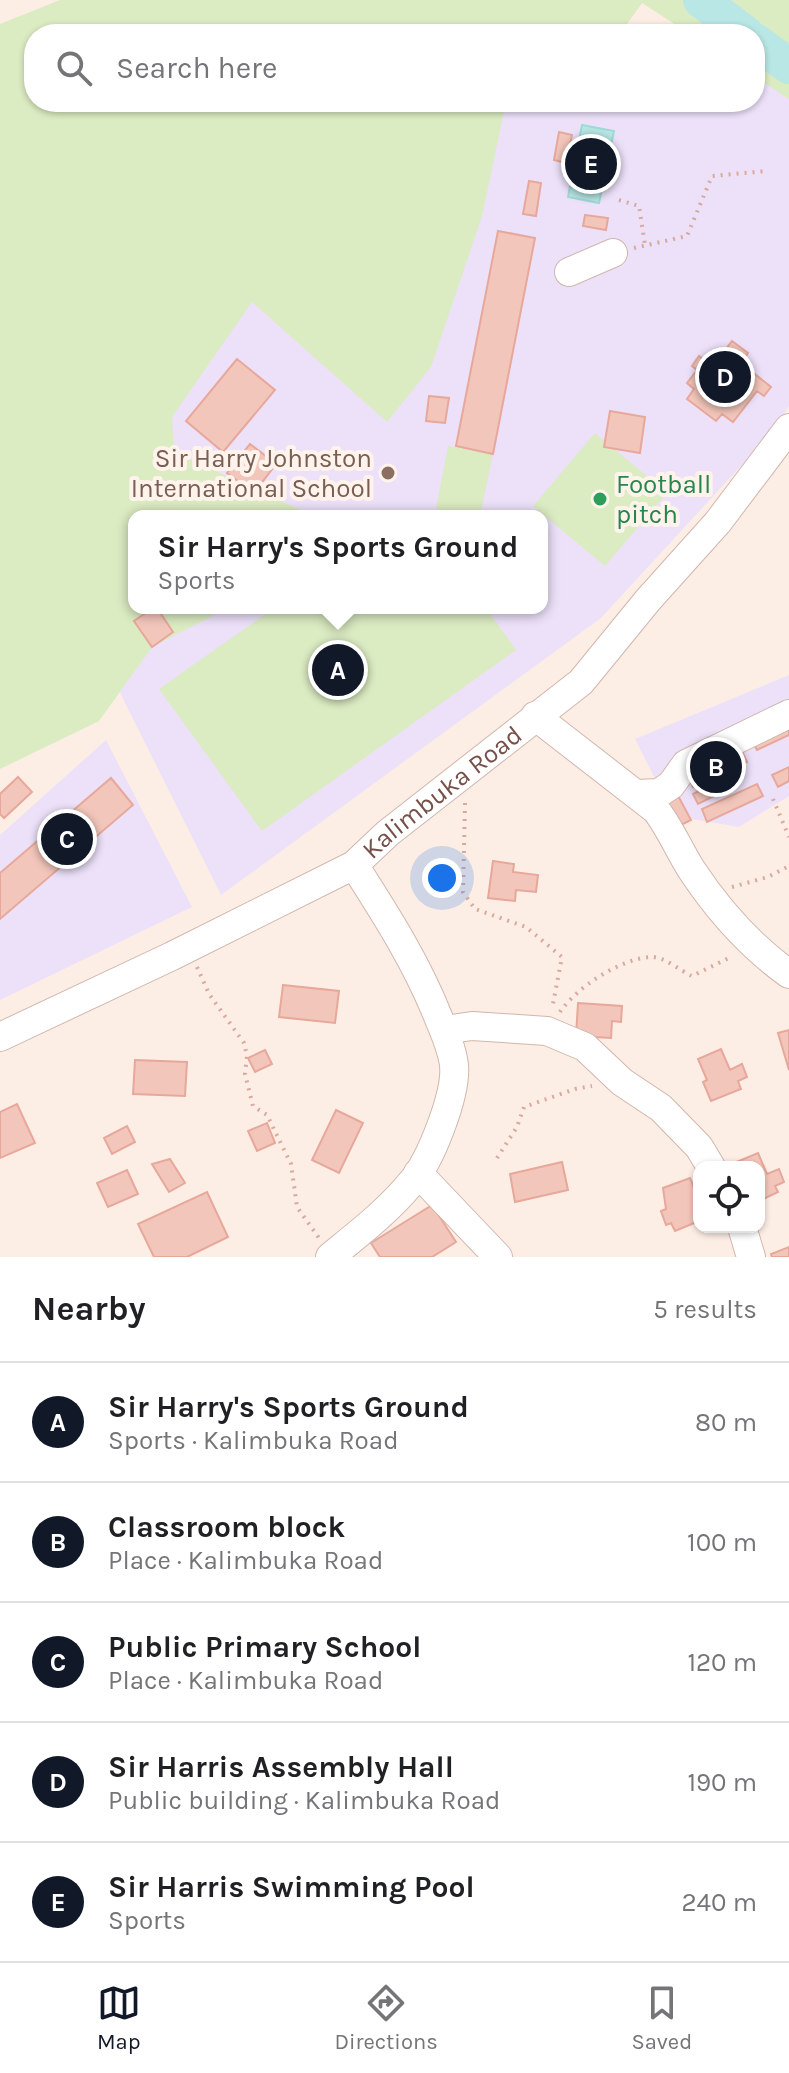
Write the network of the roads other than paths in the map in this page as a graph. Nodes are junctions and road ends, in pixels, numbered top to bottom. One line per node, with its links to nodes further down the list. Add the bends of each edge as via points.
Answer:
1 (613, 253): 2 (street)
2 (569, 272)
3 (789, 428): 5 (street, Kalimbuka Road, via 718,522 581,682)
4 (789, 714): 6 (street, via 686,764 659,793)
5 (535, 716): 6 (street); 7 (street, Kalimbuka Road)
6 (637, 794): 8 (street, via 666,823 711,896 758,951)
7 (354, 865): 9 (street, via 424,979); 10 (street, Kalimbuka Road)
8 (789, 974)
9 (444, 1030): 11 (street, via 472,1026 547,1031 585,1047 622,1082 661,1108); 12 (street, via 454,1063 453,1082 439,1134)
10 (0, 1037)
11 (707, 1161)
12 (418, 1173): 14 (street); 15 (street)
13 (744, 1233): 16 (street)
14 (331, 1257)
15 (498, 1257)
16 (751, 1257)

